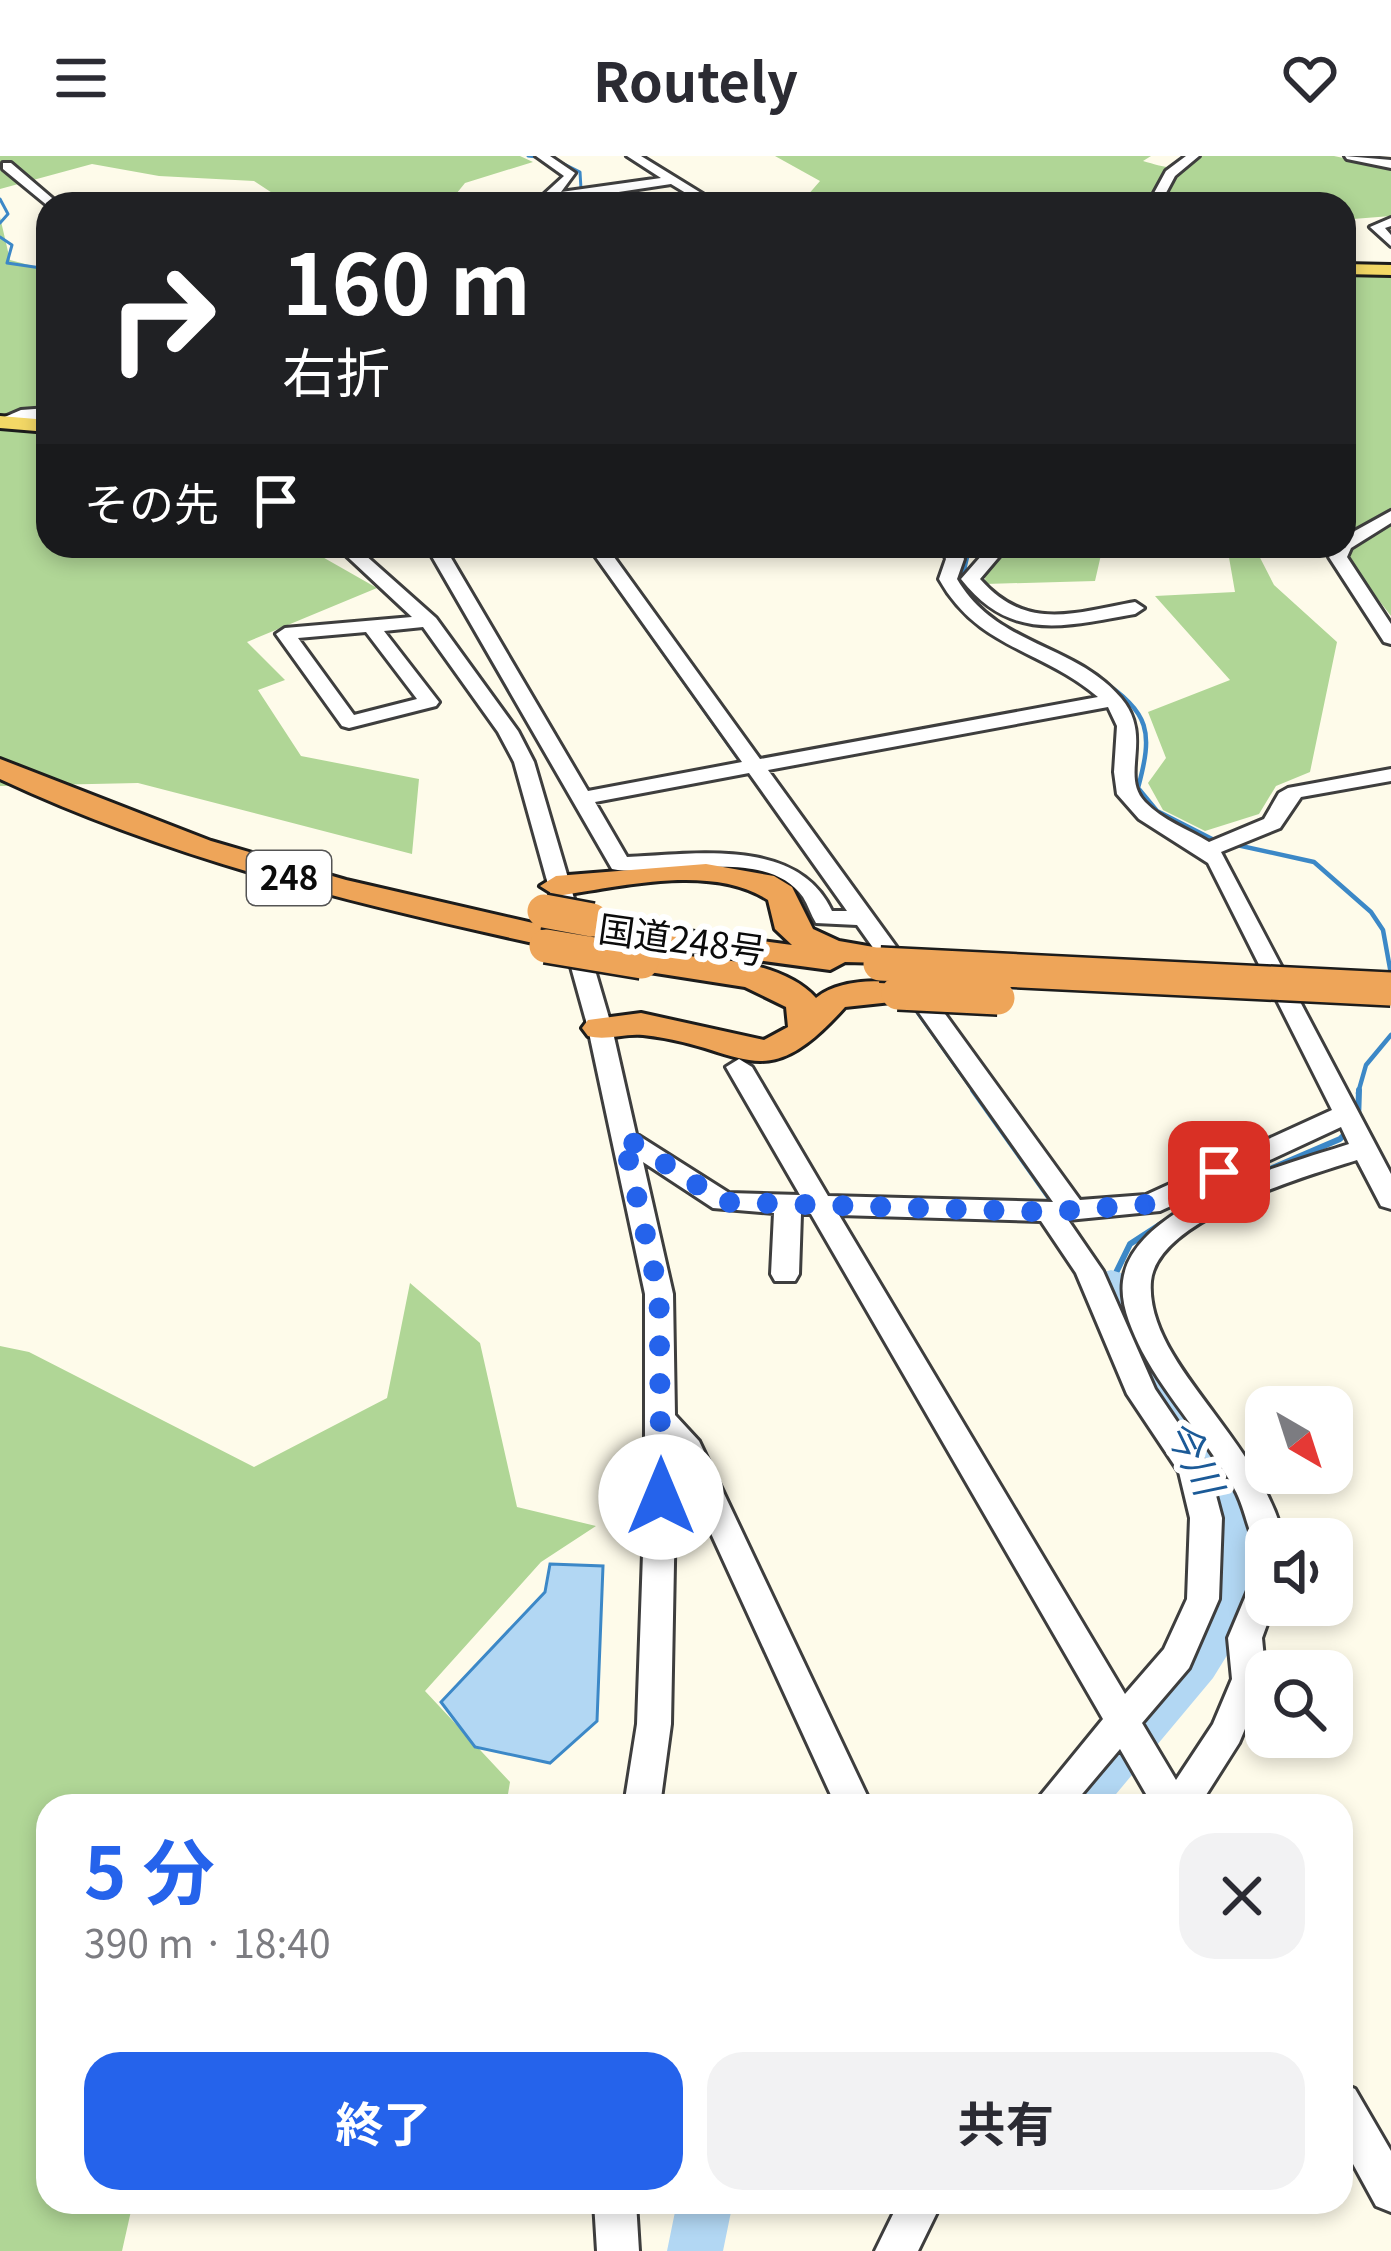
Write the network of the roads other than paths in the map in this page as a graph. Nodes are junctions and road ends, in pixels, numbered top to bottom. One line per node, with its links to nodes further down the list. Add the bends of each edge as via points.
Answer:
1 (633, 156): 7 (street)
2 (1193, 156): 12 (street)
3 (1352, 156): 5 (street)
4 (545, 158): 9 (street, via 571,176)
5 (1391, 164)
6 (8, 166): 8 (street)
7 (673, 179): 10 (street); 11 (street)
8 (39, 192)
9 (555, 192)
10 (590, 192)
11 (694, 192)
12 (1161, 192)
13 (1391, 222): 14 (street, via 1376,227)
14 (1391, 242)
15 (1356, 269): 16 (main road)
16 (1391, 270)
17 (36, 414): 18 (street)
18 (3, 422): 19 (main road)
19 (36, 425)
20 (1391, 516): 21 (street)
21 (1356, 537)
22 (357, 558): 32 (street)
23 (442, 558): 33 (street)
24 (605, 558): 38 (street)
25 (964, 558): 28 (street)
26 (971, 558): 29 (street)
27 (1338, 558): 34 (street)
28 (948, 577): 29 (street); 35 (street, via 982,623)
29 (970, 579): 30 (street, via 1004,612 1032,622)
30 (1135, 608)
31 (371, 626): 31 (street, via 285,634 350,722 429,702); 32 (street)
32 (431, 626): 33 (street); 44 (street, via 524,762)
33 (483, 630): 40 (street)
34 (1391, 638)
35 (1113, 700): 38 (street); 41 (street, via 1131,732 1123,778 1130,797 1141,811)
36 (0, 750): 44 (highway, 248, via 117,803 326,872)
37 (0, 767): 44 (highway, 国道248号 / 248, via 102,814 294,879)
38 (746, 770): 40 (street); 43 (street)
39 (1391, 775): 41 (street, via 1295,793 1272,823)
40 (582, 798): 43 (street, via 620,864 749,862 782,870 814,892 824,918)
41 (1220, 845): 52 (street)
42 (780, 894): 44 (highway, via 740,877 701,875); 45 (highway, via 774,918 749,934); 46 (highway, via 804,939)
43 (851, 918): 56 (street)
44 (543, 921): 45 (highway, 国道248号 / 248); 49 (street); 50 (highway, bridge, via 642,962 790,991)
45 (596, 932): 46 (highway, 国道248号 / 248, via 752,968)
46 (885, 974): 47 (highway, 国道248号 / 248, bridge, via 926,967); 48 (highway, bridge); 50 (highway, via 833,1000)
47 (1391, 989)
48 (1391, 1006)
49 (600, 1028): 50 (highway, via 641,1024 768,1052); 53 (street)
50 (806, 1030)
51 (739, 1066): 55 (street)
52 (1354, 1133): 54 (street); 56 (street, via 1150,1204); 59 (street, via 1172,1228 1137,1273 1150,1333 1247,1476)
53 (623, 1136): 55 (street, via 723,1202); 58 (street, via 659,1294)
54 (1391, 1200)
55 (803, 1204): 56 (street); 57 (street); 61 (street)
56 (1061, 1211): 61 (street, via 1142,1394 1194,1468 1206,1518 1203,1599 1177,1658)
57 (785, 1274)
58 (661, 1420): 62 (street, via 654,1724); 63 (street, via 684,1441)
59 (1261, 1518)
60 (1250, 1626): 66 (street, via 1249,1678 1227,1732)
61 (1124, 1724): 64 (street); 65 (street)
62 (644, 1794)
63 (848, 1794)
64 (1061, 1794)
65 (1168, 1794)
66 (1184, 1794)
67 (1353, 2124): 68 (street)
68 (1391, 2191)
69 (616, 2214): 71 (street)
70 (915, 2214): 72 (street)
71 (618, 2251)
72 (896, 2251)

